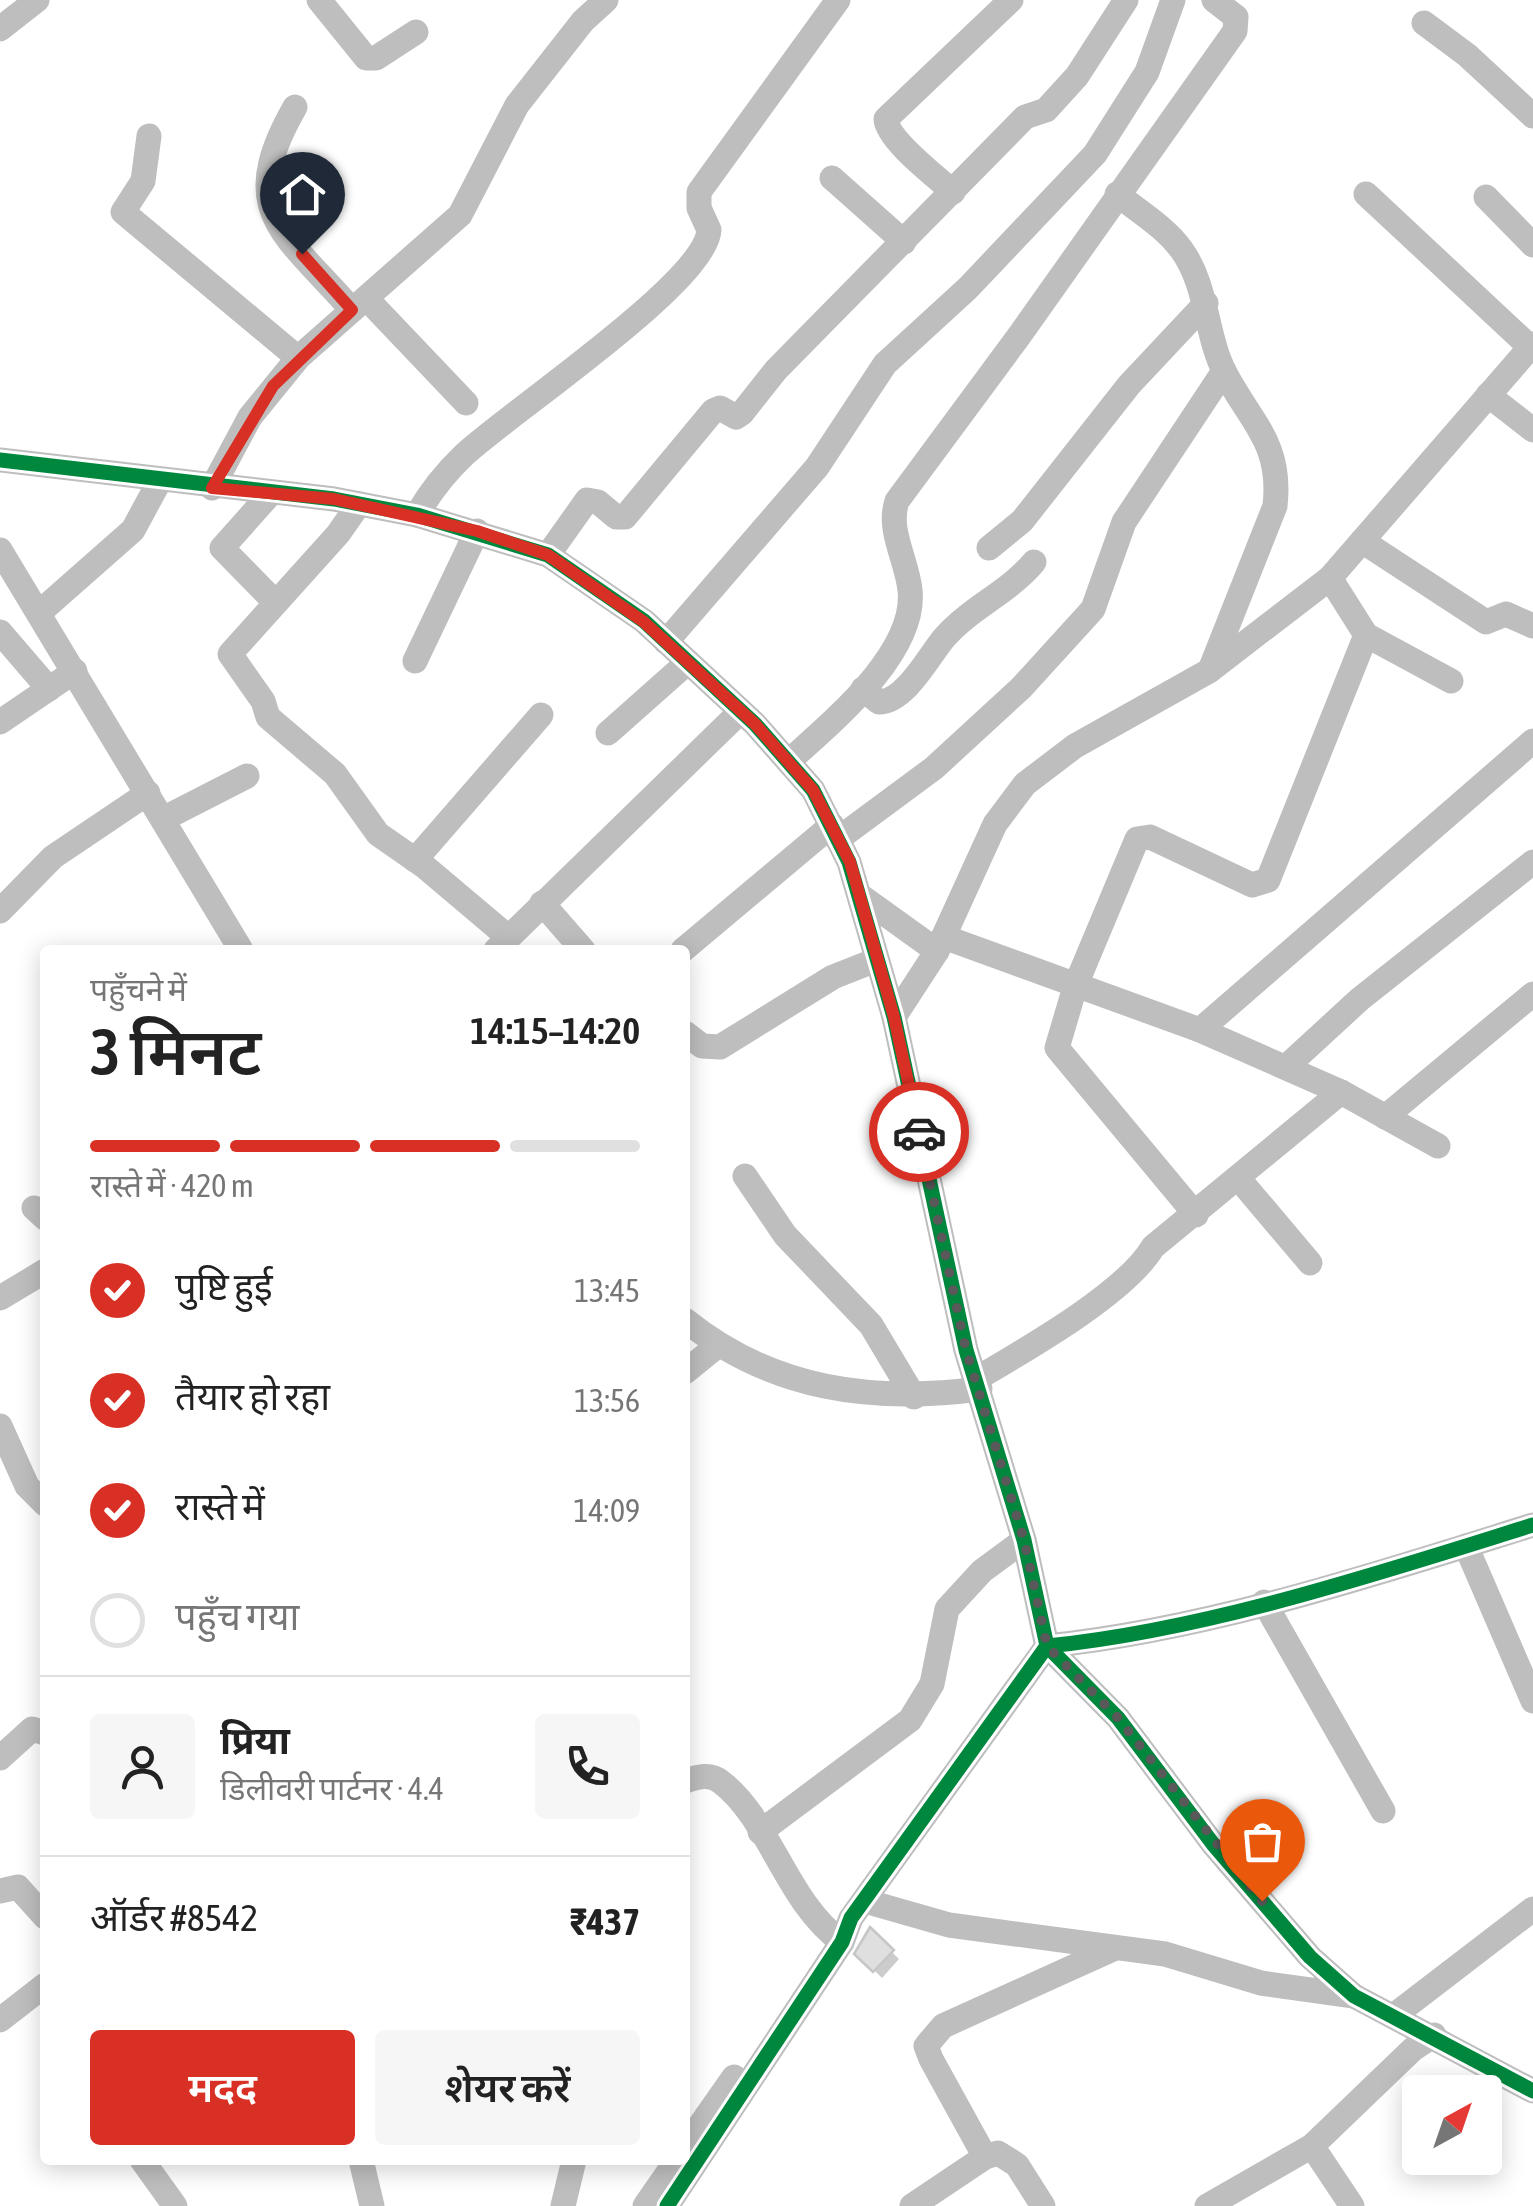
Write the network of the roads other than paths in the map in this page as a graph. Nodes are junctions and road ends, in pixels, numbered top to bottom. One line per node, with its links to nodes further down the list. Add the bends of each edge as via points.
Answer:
1 (37, 0): 11 (street)
2 (319, 0): 12 (street, via 366,58)
3 (606, 0): 9 (street)
4 (838, 0): 36 (street, via 699,192 698,208 709,230 700,255 594,353 462,457)
5 (1011, 0): 17 (street, via 886,120 898,141)
6 (1126, 0): 17 (street, via 1050,107 1025,117)
7 (1173, 0): 49 (street, via 1147,72 1095,154 968,288 884,364 818,466)
8 (1214, 0): 18 (street, via 1238,26)
9 (578, 10): 24 (street, via 517,105 460,214)
10 (1424, 24): 14 (street)
11 (0, 29)
12 (416, 32)
13 (295, 107): 24 (street, via 268,162 268,208 278,226)
14 (1533, 116)
15 (149, 136): 26 (street, via 143,180 123,212)
16 (832, 178): 21 (street)
17 (953, 192): 21 (street)
18 (1117, 194): 23 (street, via 1181,249); 56 (street, via 897,500 894,527 911,593 908,617)
19 (1366, 194): 25 (street)
20 (1486, 197): 22 (street)
21 (904, 242): 41 (street, via 742,413 713,411 625,517 587,500)
22 (1533, 245)
23 (1206, 303): 27 (street); 39 (street, via 1129,385 1022,521)
24 (359, 304): 26 (street); 29 (street)
25 (1532, 345): 28 (street)
26 (298, 358): 33 (street, via 250,417)
27 (1224, 371): 53 (street, via 1263,430 1278,478 1275,506); 66 (street, via 1124,522 1093,609 934,768)
28 (1488, 395): 30 (street); 38 (street)
29 (466, 404)
30 (1533, 430)
31 (0, 460): 32 (street)
32 (160, 480): 33 (street); 45 (street, via 133,530)
33 (212, 488): 34 (street)
34 (271, 493): 35 (street); 44 (street, via 222,548)
35 (359, 504): 36 (street); 44 (street)
36 (417, 515): 37 (street)
37 (477, 531): 41 (street); 50 (street)
38 (1362, 540): 43 (street); 46 (street, via 1486,622 1506,614)
39 (989, 548)
40 (0, 550): 45 (street)
41 (548, 555): 49 (street)
42 (1034, 562): 56 (street, via 959,622 896,697 879,702)
43 (1330, 578): 48 (street); 53 (street)
44 (275, 602): 67 (street, via 232,648 232,660 268,717 335,774 378,834)
45 (40, 612): 52 (street)
46 (1533, 626)
47 (0, 632): 55 (street)
48 (1366, 635): 54 (street); 78 (street, via 1268,880 1252,884 1150,837 1136,839)
49 (666, 642): 51 (street)
50 (415, 661)
51 (688, 662): 57 (street); 60 (street)
52 (75, 671): 55 (street); 64 (street)
53 (1209, 671): 73 (street, via 1075,746 1025,784 995,824)
54 (1451, 681)
55 (48, 689): 59 (street)
56 (863, 690): 62 (street)
57 (742, 711): 62 (street); 70 (street)
58 (542, 715): 67 (street)
59 (0, 722)
60 (608, 732)
61 (1533, 741): 81 (street)
62 (789, 761): 66 (street)
63 (247, 776): 65 (street)
64 (148, 793): 65 (street); 71 (street, via 54,857)
65 (163, 819): 74 (street)
66 (835, 832): 69 (street); 76 (street)
67 (415, 860): 72 (street)
68 (1533, 862): 83 (street, via 1360,999)
69 (859, 895): 73 (street); 77 (street)
70 (542, 903): 72 (street); 75 (street)
71 (0, 911)
72 (502, 944)
73 (940, 944): 78 (street); 80 (street)
74 (239, 945)
75 (580, 945)
76 (689, 945)
77 (876, 960): 80 (street); 82 (street, via 833,977 720,1047)
78 (1075, 986): 81 (street); 89 (street, via 1057,1048)
79 (1533, 994): 85 (street)
80 (894, 1017): 96 (street)
81 (1200, 1030): 83 (street)
82 (690, 1037)
83 (1286, 1067): 84 (street)
84 (1340, 1092): 85 (street); 88 (street)
85 (1385, 1117): 86 (street)
86 (1438, 1146)
87 (744, 1176): 97 (street, via 785,1235 871,1325)
88 (1239, 1179): 89 (street); 90 (street)
89 (1196, 1215): 96 (street, via 1153,1247 1137,1271)
90 (1310, 1263)
91 (40, 1273): 92 (street)
92 (0, 1298)
93 (690, 1324): 94 (street)
94 (717, 1346): 95 (street); 97 (street, via 752,1366 804,1380)
95 (690, 1368)
96 (978, 1384): 97 (street); 101 (street)
97 (914, 1397)
98 (0, 1426): 99 (street, via 19,1472)
99 (40, 1498)
100 (1533, 1525): 102 (street)
101 (1024, 1540): 104 (street); 111 (street, via 982,1570 947,1610 932,1684 910,1720)
102 (1466, 1546): 103 (street); 105 (street)
103 (1264, 1602): 104 (street, via 1101,1641); 110 (street)
104 (1047, 1646): 115 (street); 117 (street, via 1118,1718 1310,1957)
105 (1526, 1665): 106 (street)
106 (1533, 1701)
107 (40, 1731): 108 (street, via 32,1728)
108 (0, 1758)
109 (690, 1780): 111 (street, via 720,1780)
110 (1382, 1810)
111 (760, 1832): 115 (street, via 788,1880)
112 (0, 1891): 114 (street, via 18,1886)
113 (1533, 1909): 119 (street)
114 (40, 1910)
115 (847, 1923): 116 (street, via 965,1928); 123 (street); 134 (street)
116 (1115, 1948): 117 (street, via 1166,1954 1303,1992); 125 (street, via 932,2036 926,2046 931,2059)
117 (1354, 1996): 119 (street)
118 (40, 2000): 120 (street)
119 (1396, 2014): 121 (street)
120 (0, 2020)
121 (1434, 2035): 122 (street); 124 (street)
122 (1530, 2084)
123 (690, 2141)
124 (1312, 2146): 137 (street); 138 (street)
125 (985, 2157): 135 (street); 136 (street, via 1007,2156)
126 (146, 2165): 130 (street)
127 (362, 2165): 131 (street)
128 (573, 2165): 132 (street)
129 (673, 2165): 133 (street)
130 (175, 2206)
131 (372, 2206)
132 (563, 2206)
133 (646, 2206)
134 (667, 2206)
135 (912, 2206)
136 (1042, 2206)
137 (1207, 2206)
138 (1352, 2206)

